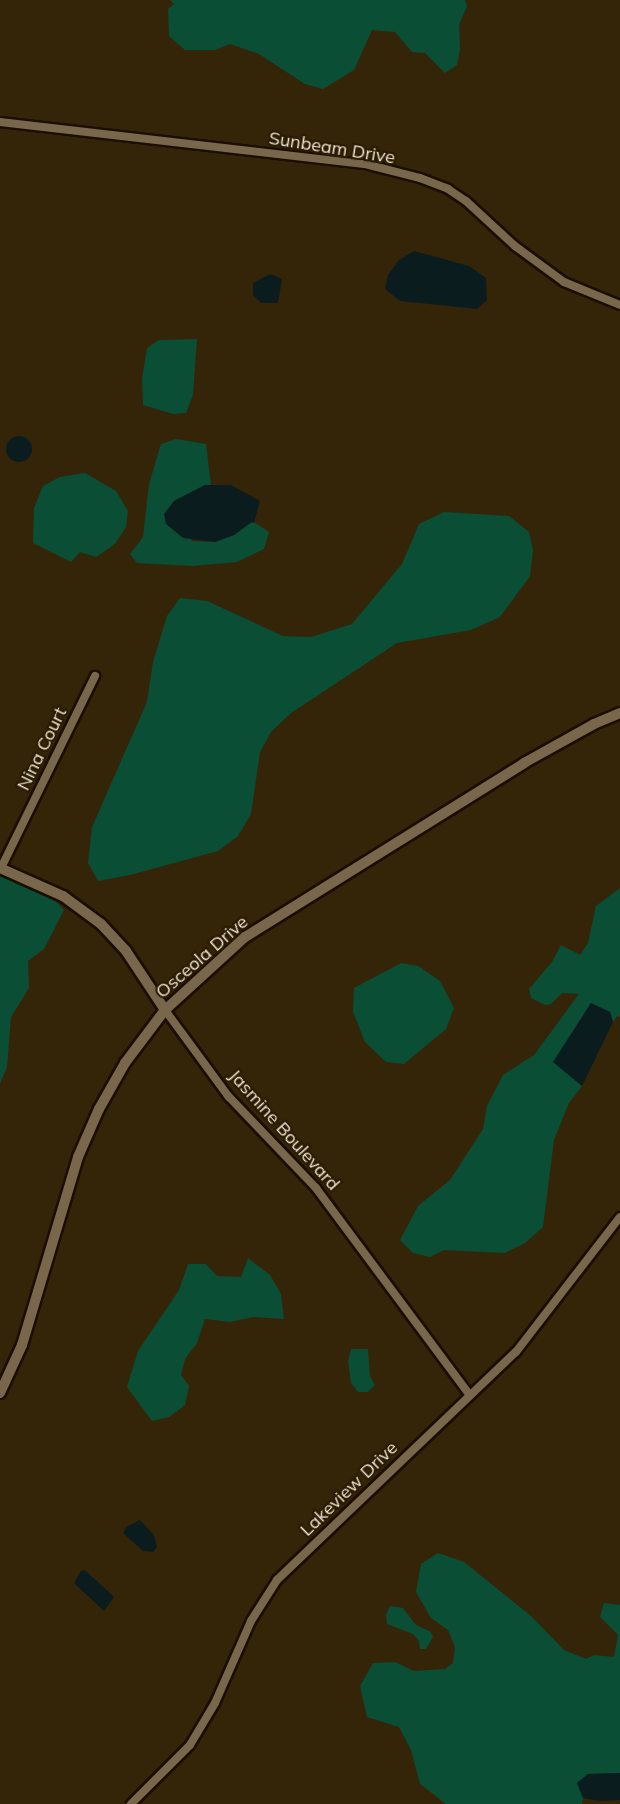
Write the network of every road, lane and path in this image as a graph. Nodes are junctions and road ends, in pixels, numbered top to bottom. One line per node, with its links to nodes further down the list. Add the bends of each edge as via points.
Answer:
1 (0, 122): 2 (street, Sunbeam Drive, via 369,165 420,178 466,201 556,278)
2 (620, 305)
3 (95, 676): 5 (street, Nina Court)
4 (620, 713): 6 (street, Osceola Drive, via 524,763 245,938)
5 (0, 868): 6 (street, Jasmine Boulevard, via 63,896 101,924 126,951)
6 (165, 1010): 8 (street, Osceola Drive, via 125,1063 82,1148 22,1345); 9 (street, Jasmine Boulevard, via 229,1097 316,1188)
7 (620, 1217): 9 (street, Lakeview Drive, via 516,1352)
8 (0, 1393)
9 (469, 1394): 10 (street, Lakeview Drive, via 277,1580 251,1621 215,1703 190,1745)
10 (131, 1804)

